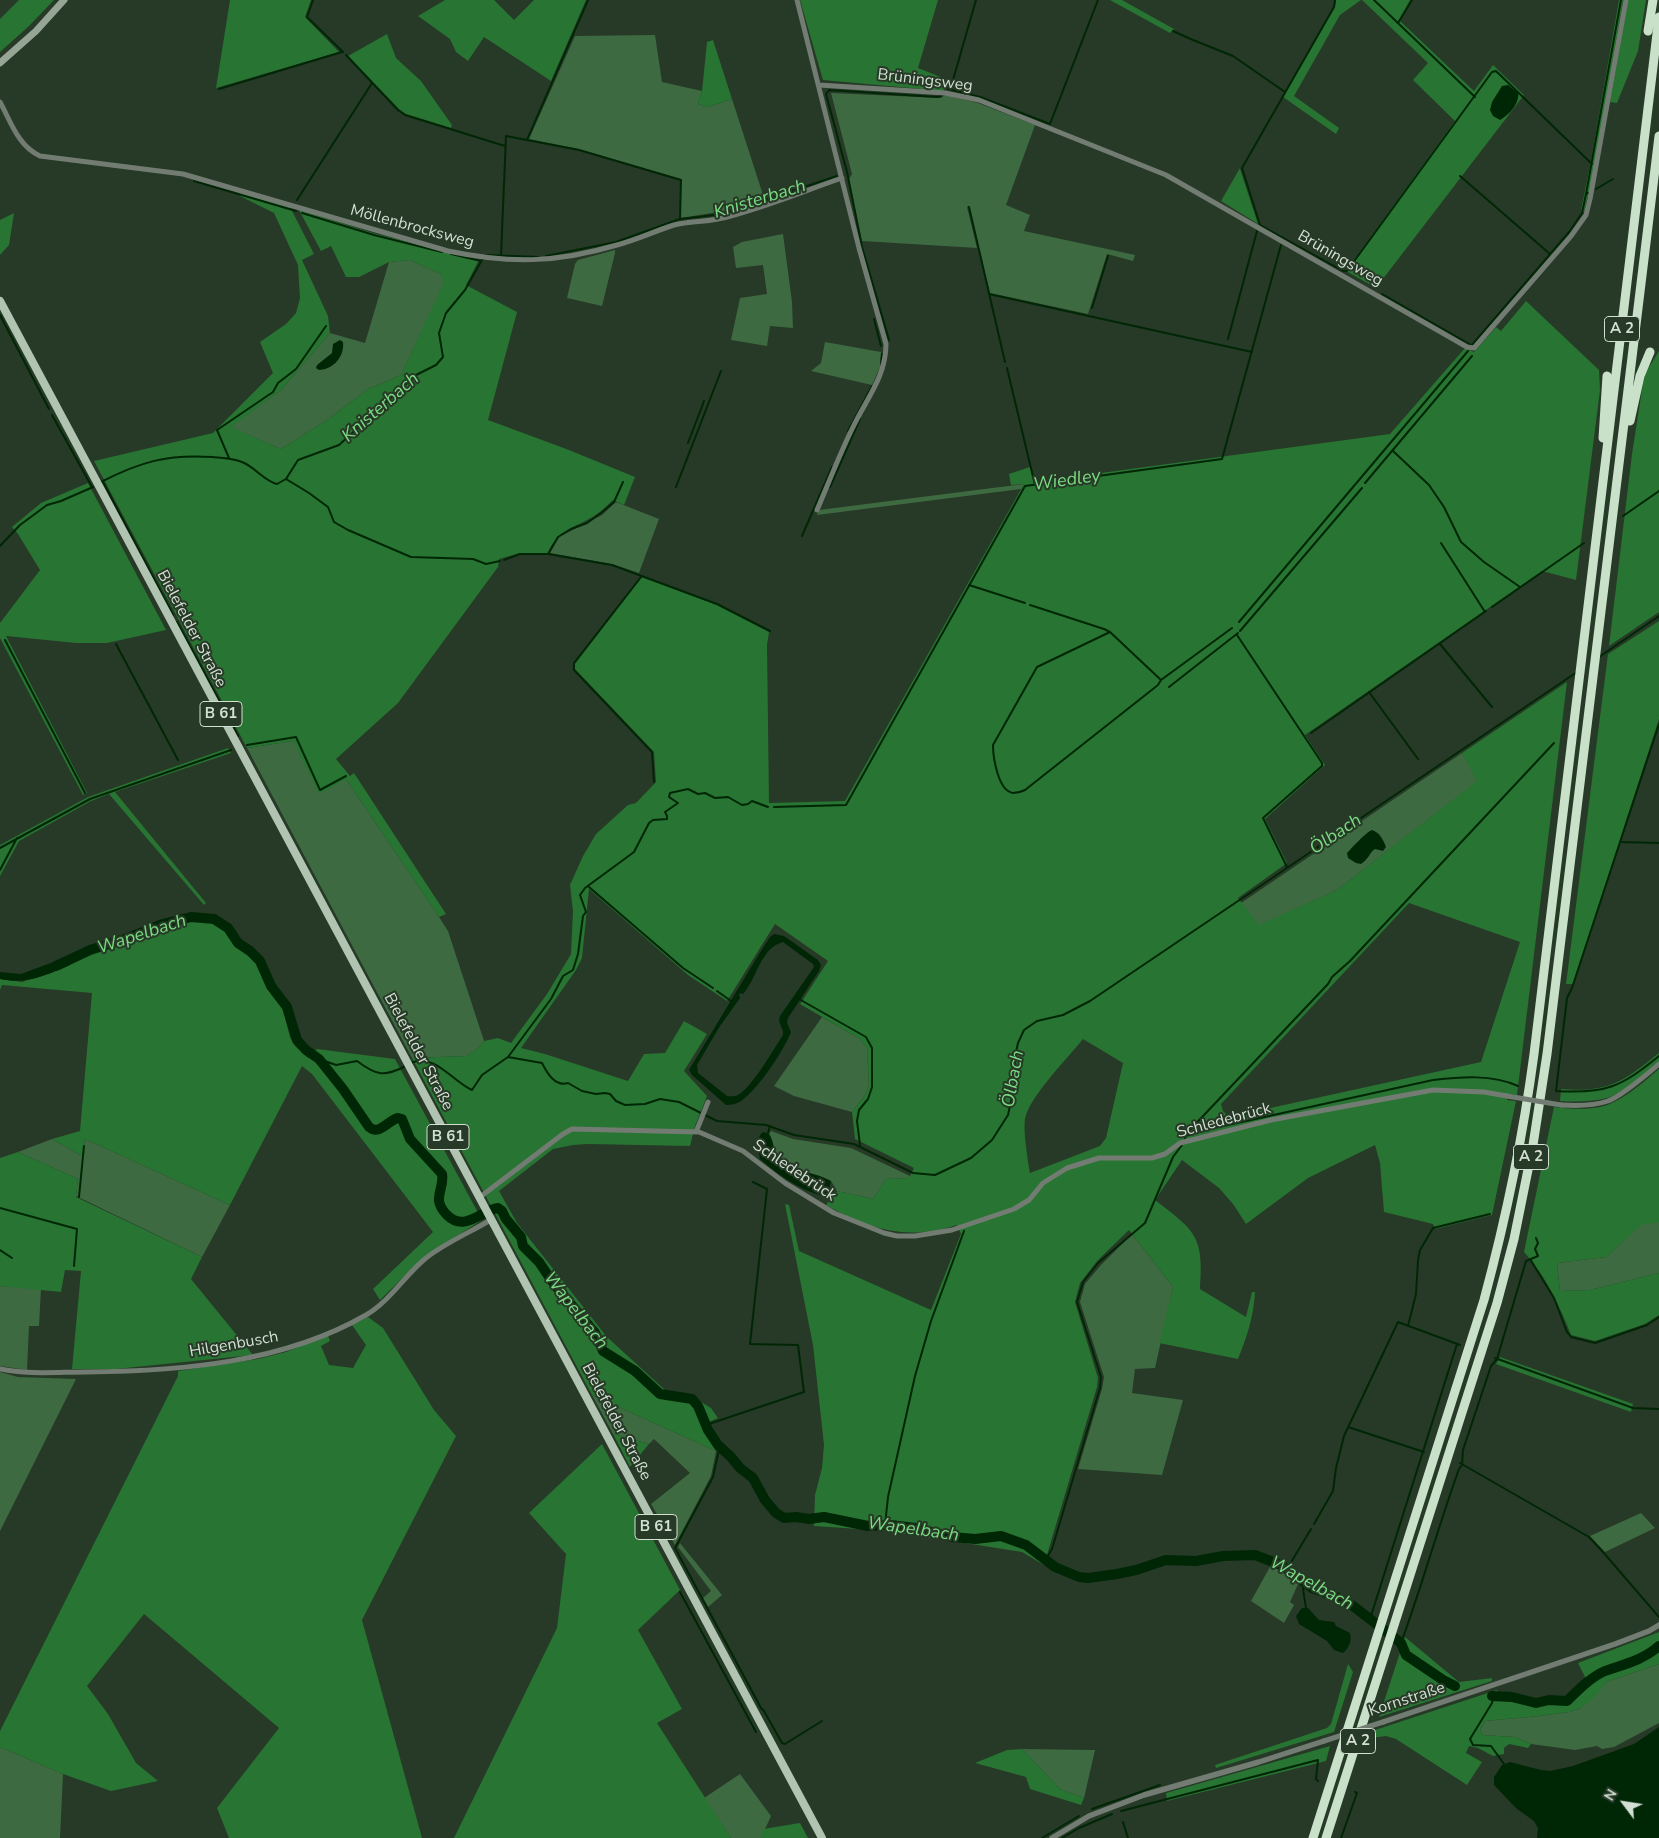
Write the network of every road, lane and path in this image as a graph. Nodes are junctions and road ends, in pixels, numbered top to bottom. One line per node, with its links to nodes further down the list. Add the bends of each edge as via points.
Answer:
1 (64, 0): 7 (main road)
2 (797, 0): 8 (street)
3 (1626, 0): 8 (street, Brüningsweg, via 1586,215 1474,348 1467,347 1166,175 1040,124 958,95)
4 (1653, 0): 6 (highway)
5 (1659, 17): 15 (highway, A 2)
6 (1648, 32)
7 (0, 63)
8 (819, 85): 11 (street)
9 (0, 102): 11 (street, Möllenbrocksweg, via 23,145 40,156 183,174 448,251 483,258 521,261 576,255 616,246 676,225 726,218)
10 (1659, 136): 16 (highway, A 2)
11 (842, 178): 17 (street, via 886,344 886,359)
12 (1, 303): 21 (main road, Bielefelder Straße / B 61)
13 (1650, 352): 16 (highway, via 1640,376)
14 (1607, 376): 15 (highway, via 1603,436)
15 (1606, 464): 27 (highway, A 2, via 1534,1054 1512,1190 1479,1319)
16 (1619, 465): 28 (highway, A 2, via 1552,1015 1534,1145 1514,1239)
17 (816, 510)
18 (1659, 1064): 20 (street, Schledebrück, bridge, via 1608,1101 1578,1107 1484,1092 1433,1090 1272,1120 1180,1142 1165,1154 1152,1158 1099,1158 1067,1168 1043,1183 1028,1200 1014,1209 952,1230 915,1236 884,1233 834,1213 785,1183 743,1151)
19 (708, 1102): 20 (street)
20 (696, 1132): 21 (street, Schledebrück, via 572,1129)
21 (480, 1197): 22 (main road, Bielefelder Straße / B 61)
22 (491, 1218): 23 (street, Hilgenbusch, via 426,1258 367,1314 285,1350 179,1367 127,1371 18,1372); 25 (main road, Bielefelder Straße / B 61)
23 (0, 1369)
24 (1659, 1625): 26 (street, Kornstraße, bridge, via 1615,1644 1384,1722 1128,1800 1089,1816)
25 (822, 1838)
26 (1052, 1838)
27 (1313, 1838)
28 (1326, 1838)

